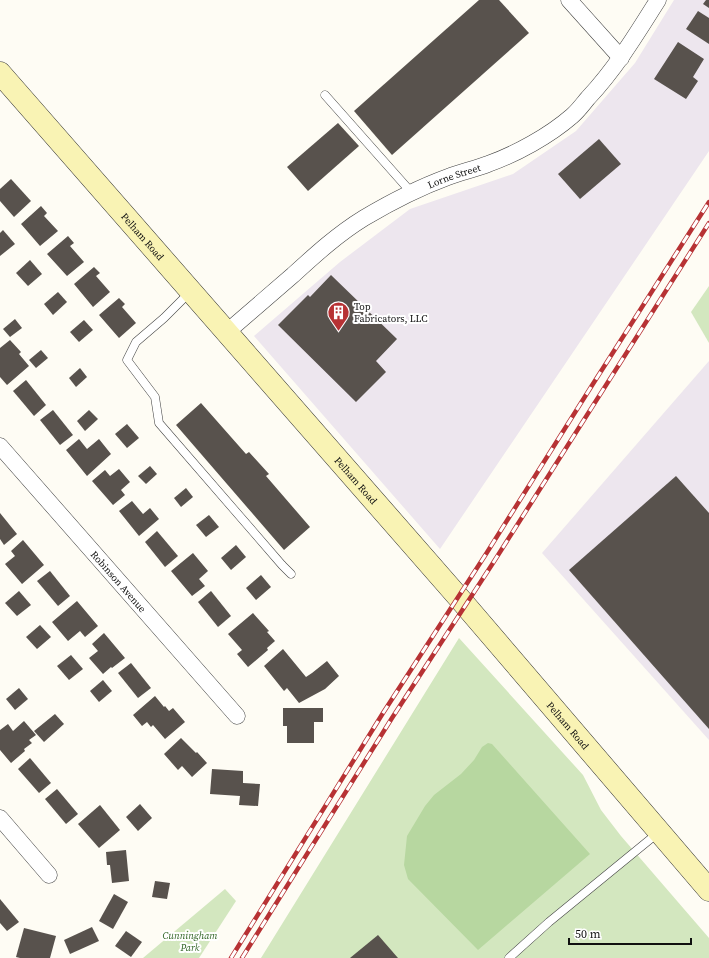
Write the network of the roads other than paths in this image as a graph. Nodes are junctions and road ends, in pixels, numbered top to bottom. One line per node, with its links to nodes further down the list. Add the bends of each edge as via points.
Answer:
1 (569, 0): 3 (street)
2 (658, 0): 3 (street, Lorne Street)
3 (621, 58): 6 (street, Lorne Street, via 572,116 529,145 489,164)
4 (0, 73): 7 (main road, Pelham Road)
5 (325, 95): 6 (lane)
6 (411, 192): 8 (street, Lorne Street, via 339,235)
7 (191, 291): 8 (main road, Pelham Road); 10 (lane, via 136,342 127,360 155,397 159,423)
8 (227, 332): 13 (main road, Pelham Road, via 450,587)
9 (0, 446): 11 (street, Robinson Avenue)
10 (291, 574)
11 (237, 716)
12 (0, 818): 14 (street)
13 (659, 832): 15 (main road, Pelham Road); 16 (lane)
14 (49, 875)
15 (709, 890)
16 (509, 958)

